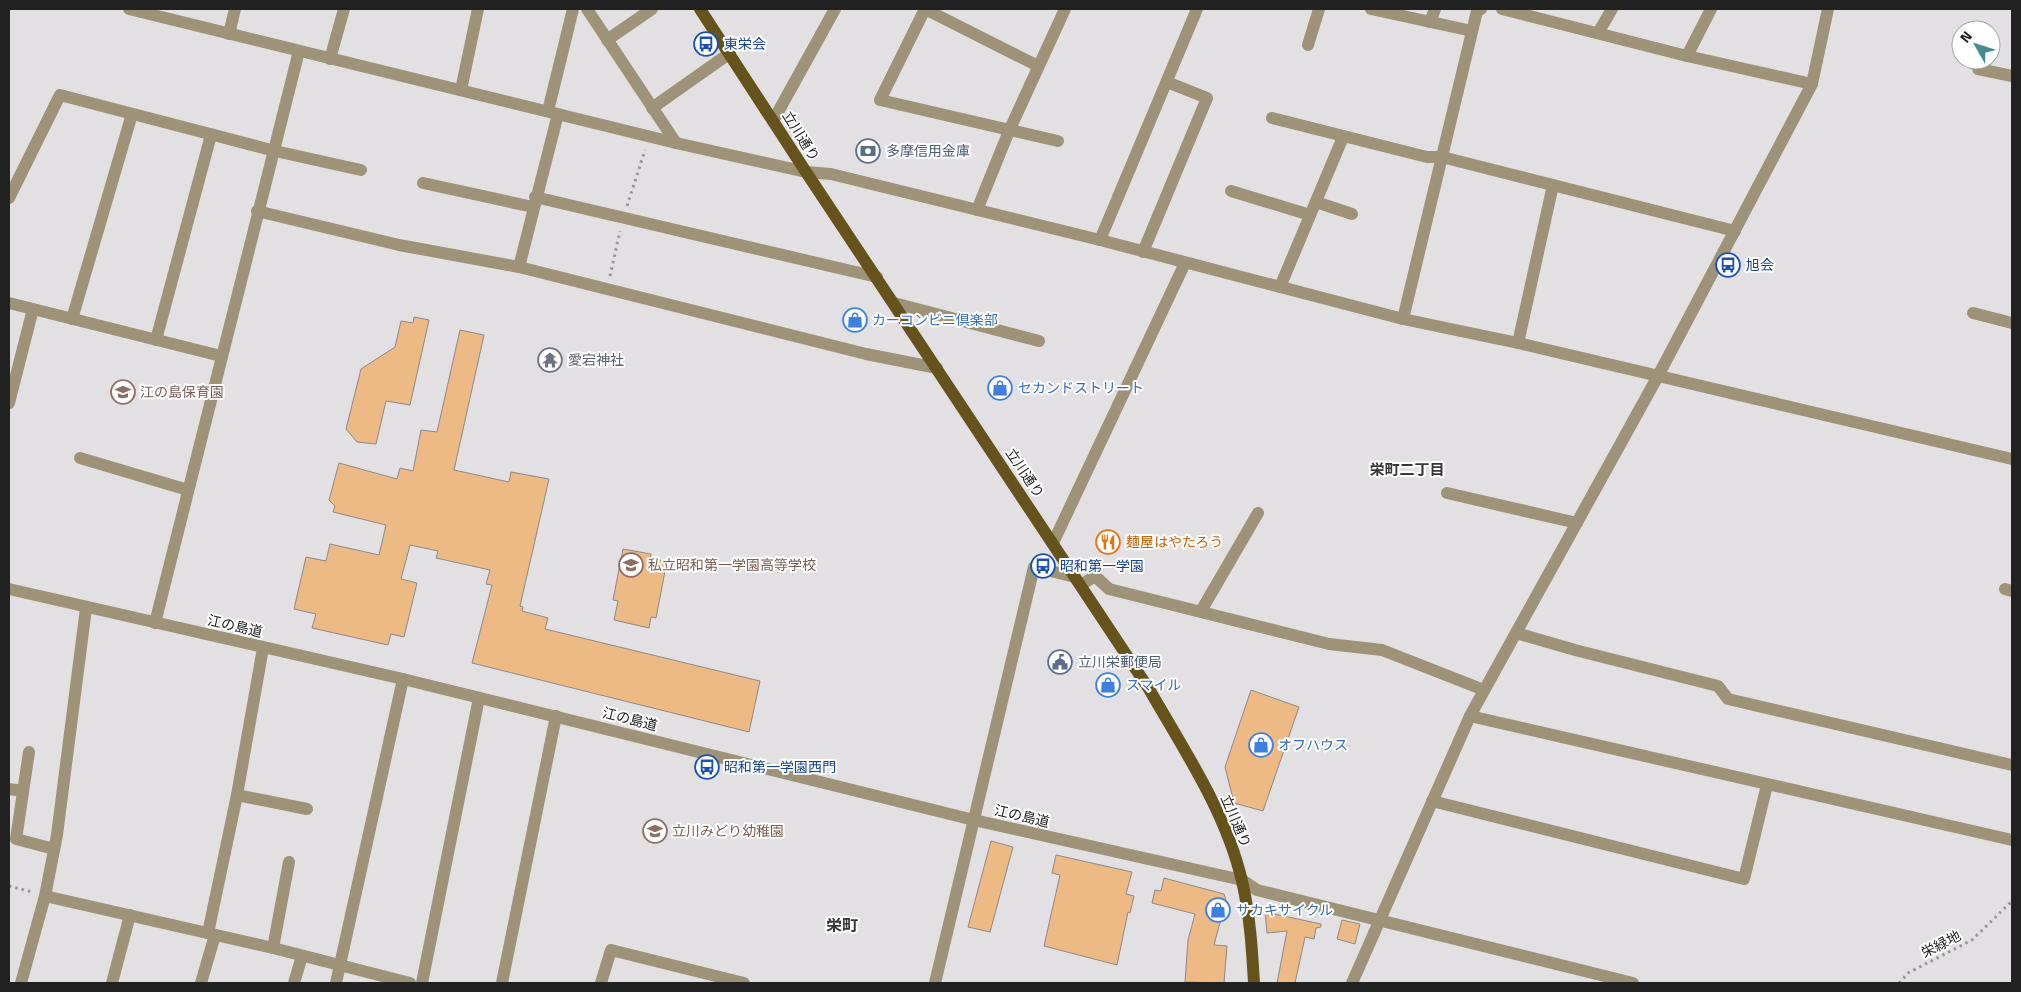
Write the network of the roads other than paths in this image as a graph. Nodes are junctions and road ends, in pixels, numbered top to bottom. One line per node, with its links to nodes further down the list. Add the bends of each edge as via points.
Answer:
1 (129, 9): 20 (street)
2 (235, 9): 24 (street)
3 (344, 9): 30 (street)
4 (478, 9): 36 (street)
5 (573, 9): 38 (street)
6 (587, 9): 25 (street)
7 (652, 9): 25 (street)
8 (700, 9): 28 (main road, 立川通り)
9 (835, 9): 41 (street)
10 (1065, 9): 31 (street)
11 (1197, 9): 34 (street)
12 (1319, 9): 26 (street)
13 (1371, 9): 21 (street)
14 (1435, 9): 21 (street)
15 (1482, 9): 22 (street, via 1477,11)
16 (1502, 9): 23 (street)
17 (1612, 9): 23 (street)
18 (1710, 9): 29 (street)
19 (1828, 9): 35 (street)
20 (167, 14): 24 (street)
21 (1430, 22): 22 (street)
22 (1472, 31): 48 (street)
23 (1598, 33): 29 (street)
24 (229, 34): 27 (street)
25 (607, 40): 37 (street)
26 (1308, 45)
27 (299, 51): 30 (street); 47 (street)
28 (730, 53): 37 (street); 41 (main road, 立川通り)
29 (1687, 56): 35 (street)
30 (330, 59): 36 (street)
31 (1038, 66): 42 (street); 42 (street, via 925,9 880,100)
32 (1983, 70): 33 (street)
33 (2012, 76)
34 (1167, 82): 62 (street); 63 (street, via 1208,98)
35 (1812, 84): 61 (street)
36 (461, 90): 38 (street)
37 (652, 108): 46 (street)
38 (553, 112): 46 (street); 55 (street)
39 (132, 114): 43 (street); 54 (street, via 60,95); 72 (street)
40 (1272, 118): 44 (street)
41 (773, 121): 50 (main road, 立川通り)
42 (1009, 130): 45 (street); 57 (street)
43 (212, 135): 47 (street); 75 (street)
44 (1343, 137): 48 (street); 56 (street)
45 (1058, 141)
46 (676, 143): 50 (street)
47 (275, 151): 49 (street); 58 (street)
48 (1442, 158): 52 (street); 73 (street)
49 (361, 170)
50 (806, 172): 57 (street, via 831,174); 66 (main road, 立川通り)
51 (423, 183): 55 (street)
52 (1553, 185): 61 (street); 77 (street)
53 (1231, 191): 60 (street)
54 (9, 198)
55 (534, 202): 65 (street); 66 (street)
56 (1316, 202): 59 (street); 60 (street)
57 (977, 210): 62 (street)
58 (257, 211): 65 (street, via 398,245); 78 (street)
59 (1352, 214)
60 (1310, 215): 67 (street)
61 (1735, 231): 80 (street)
62 (1100, 240): 63 (street)
63 (1143, 252): 64 (street)
64 (1185, 263): 67 (street); 88 (street)
65 (519, 267): 79 (street, via 866,354)
66 (877, 278): 69 (main road, 立川通り)
67 (1280, 287): 73 (street)
68 (9, 303): 70 (street)
69 (894, 304): 76 (street); 79 (main road, 立川通り)
70 (33, 309): 72 (street); 81 (street)
71 (1973, 313): 74 (street)
72 (72, 319): 75 (street)
73 (1403, 319): 77 (street)
74 (2012, 323)
75 (156, 340): 78 (street)
76 (1039, 341)
77 (1518, 343): 80 (street)
78 (222, 356): 84 (street)
79 (937, 368): 88 (main road, 立川通り)
80 (1658, 376): 83 (street); 87 (street)
81 (9, 403)
82 (80, 458): 84 (street)
83 (2012, 459)
84 (188, 490): 93 (street)
85 (1447, 493): 87 (street)
86 (1258, 513): 92 (street)
87 (1577, 524): 94 (street)
88 (1053, 543): 89 (main road, 立川通り)
89 (1078, 581): 92 (street, via 1095,576 1109,590); 109 (street, via 1034,568); 113 (main road, 立川通り, via 1149,689 1186,753 1230,840)
90 (9, 589): 91 (street, 江の島道)
91 (86, 608): 93 (street, 江の島道); 111 (street)
92 (1201, 611): 97 (street, via 1329,644 1382,650)
93 (155, 623): 95 (street, 江の島道)
94 (1516, 632): 97 (street); 102 (street, via 1718,686 1728,699)
95 (263, 648): 96 (street, 江の島道); 106 (street)
96 (403, 680): 98 (street, 江の島道); 120 (street)
97 (1484, 690): 100 (street)
98 (479, 698): 99 (street, 江の島道); 127 (street)
99 (556, 716): 109 (street, 江の島道); 128 (street)
100 (1470, 716): 103 (street); 107 (street)
101 (29, 752): 105 (street)
102 (2012, 765)
103 (1767, 785): 107 (street, via 1744,879); 110 (street)
104 (9, 789): 105 (street)
105 (23, 791): 111 (street, via 16,839)
106 (237, 795): 108 (street); 117 (street)
107 (1432, 801): 116 (street)
108 (307, 809)
109 (974, 820): 113 (street, 江の島道); 131 (street)
110 (2012, 840)
111 (54, 849): 114 (street)
112 (289, 862): 118 (street)
113 (1242, 880): 116 (street, 江の島道, via 1257,890); 132 (main road, 立川通り, via 1250,925)
114 (45, 896): 115 (street); 121 (street)
115 (130, 915): 117 (street); 122 (street)
116 (1380, 922): 133 (street); 134 (street, 江の島道)
117 (211, 934): 118 (street); 123 (street)
118 (273, 948): 119 (street)
119 (302, 956): 120 (street); 124 (street)
120 (340, 966): 125 (street); 126 (street)
121 (21, 983)
122 (112, 983)
123 (201, 983)
124 (294, 983)
125 (336, 983)
126 (410, 983)
127 (422, 983)
128 (502, 983)
129 (601, 983): 130 (street, via 610,950)
130 (744, 983)
131 (935, 983)
132 (1254, 983)
133 (1352, 983)
134 (1633, 983)

